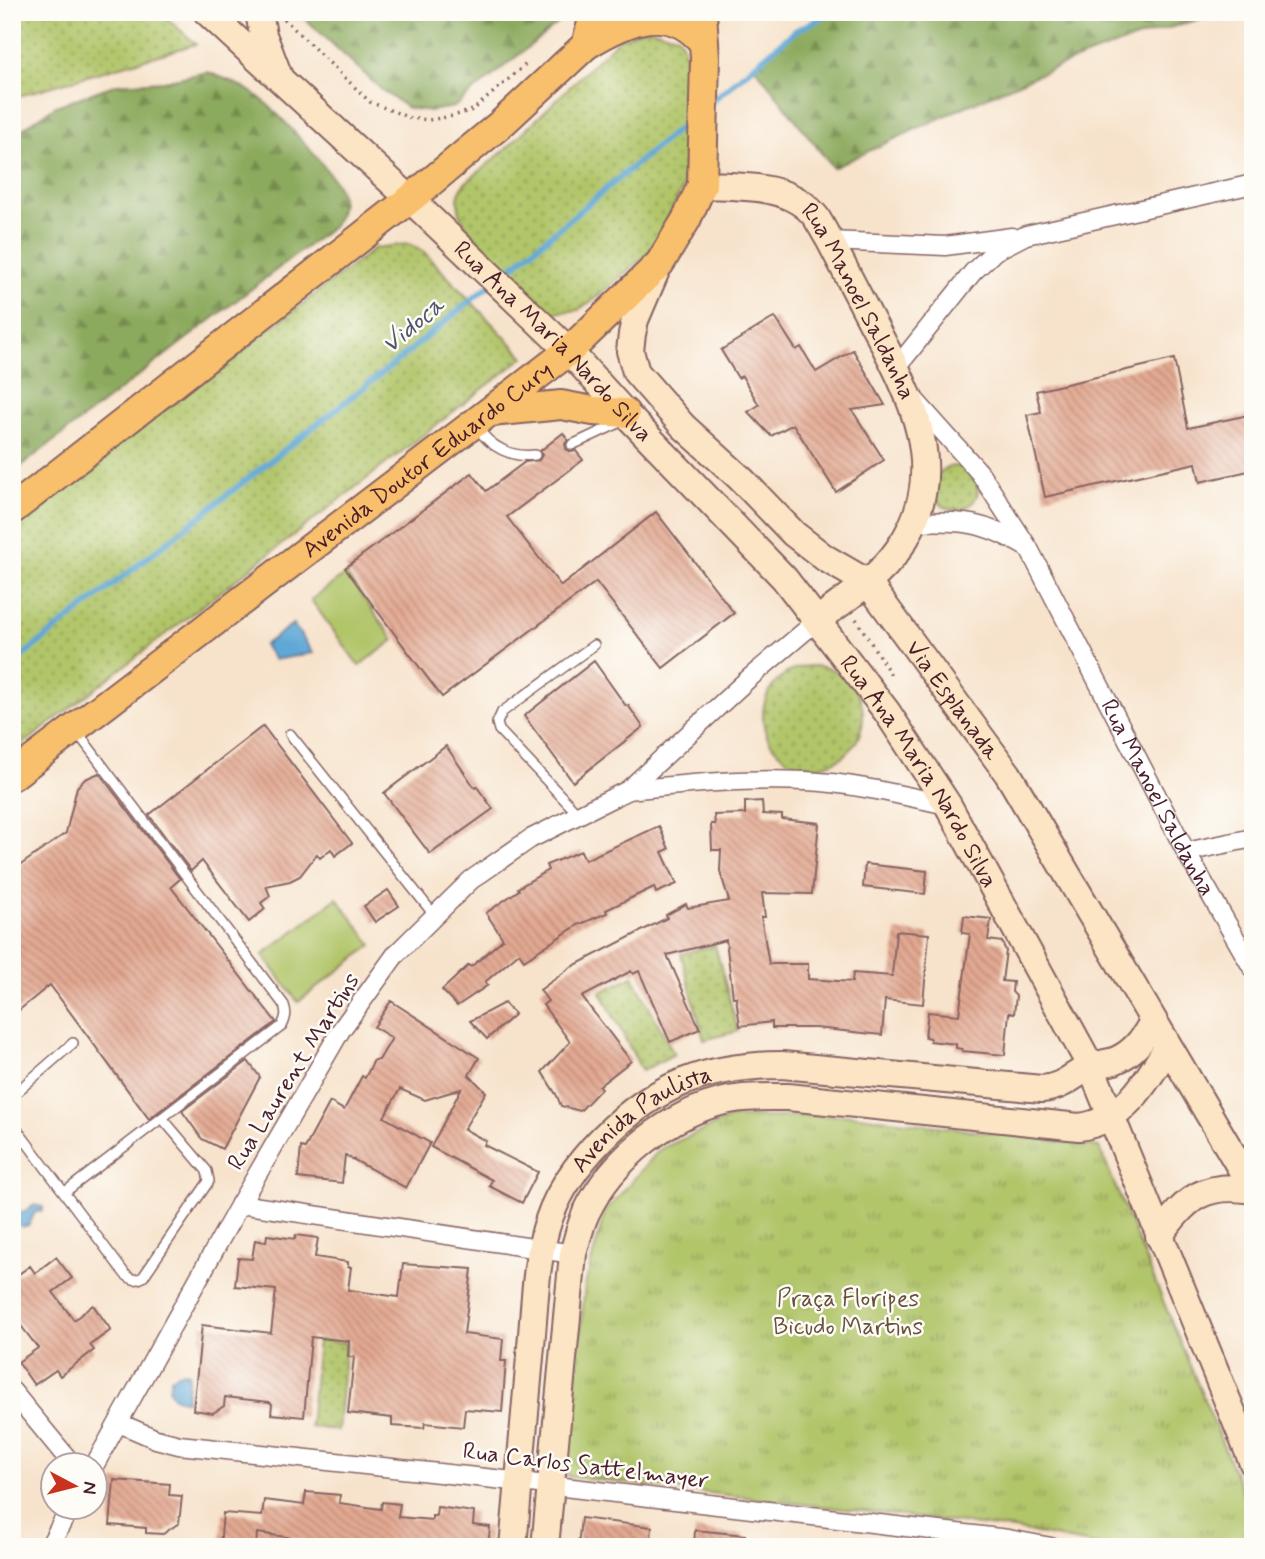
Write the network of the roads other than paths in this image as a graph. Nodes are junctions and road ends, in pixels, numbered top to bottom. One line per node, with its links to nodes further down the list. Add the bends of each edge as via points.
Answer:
1 (207, 12): 7 (main road, Rua Ana Maria Nardo Silva)
2 (595, 12): 5 (main road)
3 (702, 12): 6 (main road, Avenida Doutor Eduardo Cury)
4 (269, 13): 7 (main road, via 262,35)
5 (586, 45): 6 (main road, via 633,17 655,14 688,23); 10 (main road)
6 (704, 50): 8 (main road, Avenida Doutor Eduardo Cury)
7 (280, 79): 10 (main road, Rua Ana Maria Nardo Silva)
8 (702, 177): 12 (main road, Rua Manoel Saldanha, via 793,198 816,217); 13 (main road, Avenida Doutor Eduardo Cury, via 686,220)
9 (1253, 184): 11 (street)
10 (410, 199): 14 (main road, Rua Ana Maria Nardo Silva); 21 (main road)
11 (1026, 235): 12 (street, via 917,247); 15 (street, via 995,251 973,272)
12 (830, 241): 15 (main road, Rua Manoel Saldanha)
13 (660, 263): 14 (main road, Avenida Doutor Eduardo Cury); 24 (main road, Via Esplanada, via 635,320 631,351 636,372 683,426 794,534)
14 (569, 351): 17 (main road, Rua Ana Maria Nardo Silva); 18 (main road, Avenida Doutor Eduardo Cury)
15 (897, 367): 16 (main road, Rua Manoel Saldanha)
16 (910, 396): 22 (main road, via 924,470); 23 (street, Rua Manoel Saldanha, via 980,473)
17 (627, 416): 18 (main road, via 561,405); 19 (lane); 25 (main road, Rua Ana Maria Nardo Silva, via 784,578)
18 (481, 418): 20 (lane, via 483,436 495,446 508,453); 27 (main road, Avenida Doutor Eduardo Cury)
19 (572, 445)
20 (535, 455)
21 (12, 509)
22 (916, 522): 23 (street, via 980,525); 24 (main road, via 897,552)
23 (1030, 549): 34 (street, Rua Manoel Saldanha)
24 (868, 583): 25 (main road); 37 (main road, Via Esplanada, via 1008,774)
25 (818, 620): 30 (street, Rua Laurent Martins); 31 (main road, Rua Ana Maria Nardo Silva, via 887,712)
26 (594, 645): 32 (lane, via 502,712 497,723)
27 (74, 728): 29 (main road, Avenida Doutor Eduardo Cury); 43 (lane, via 286,1011 282,1026)
28 (290, 734): 35 (lane)
29 (12, 776)
30 (628, 790): 31 (street, Rua Laurent Martins, via 807,781); 32 (street, Rua Laurent Martins)
31 (948, 805): 40 (main road, Rua Ana Maria Nardo Silva)
32 (579, 814): 35 (street, Rua Laurent Martins, via 530,839 471,880)
33 (1253, 838): 34 (street)
34 (1186, 852): 36 (street, Rua Manoel Saldanha)
35 (435, 916): 47 (street, Rua Laurent Martins, via 396,954 341,1030)
36 (1253, 969)
37 (1153, 1021): 39 (main road, Via Esplanada); 40 (main road, Avenida Paulista, via 1140,1044 1128,1054)
38 (73, 1043): 41 (lane)
39 (1168, 1046): 42 (main road, via 1143,1086); 45 (main road, Via Esplanada)
40 (1091, 1066): 42 (main road, Rua Ana Maria Nardo Silva); 49 (main road, Avenida Paulista, via 1055,1088 1042,1089 782,1065 741,1066 684,1081 645,1103 588,1155 559,1197)
41 (12, 1096)
42 (1111, 1118): 48 (main road, Rua Ana Maria Nardo Silva); 50 (main road, Avenida Paulista, via 1079,1127 788,1097 729,1100 670,1125 637,1148 589,1208)
43 (163, 1119): 46 (lane); 46 (lane, via 207,1171 208,1181 143,1277 131,1279 125,1274)
44 (12, 1123): 46 (lane)
45 (1253, 1190): 48 (main road, via 1222,1187 1199,1194 1176,1212)
46 (65, 1192)
47 (240, 1204): 49 (street); 52 (street, Rua Laurent Martins)
48 (1159, 1236): 55 (main road, Rua Ana Maria Nardo Silva)
49 (541, 1249): 50 (street); 56 (main road, Avenida Paulista)
50 (573, 1254): 57 (main road, Avenida Paulista)
51 (12, 1391): 53 (street)
52 (119, 1423): 54 (street, Rua Laurent Martins); 56 (street, Rua Carlos Sattelmayer, via 178,1445)
53 (60, 1450)
54 (103, 1450)
55 (1253, 1462)
56 (519, 1482): 57 (street, Rua Carlos Sattelmayer); 60 (main road, Avenida Paulista)
57 (551, 1486): 61 (main road, Avenida Paulista); 62 (street, Rua Carlos Sattelmayer)
58 (64, 1520): 59 (street)
59 (49, 1547)
60 (513, 1547)
61 (545, 1547)
62 (1051, 1547)

